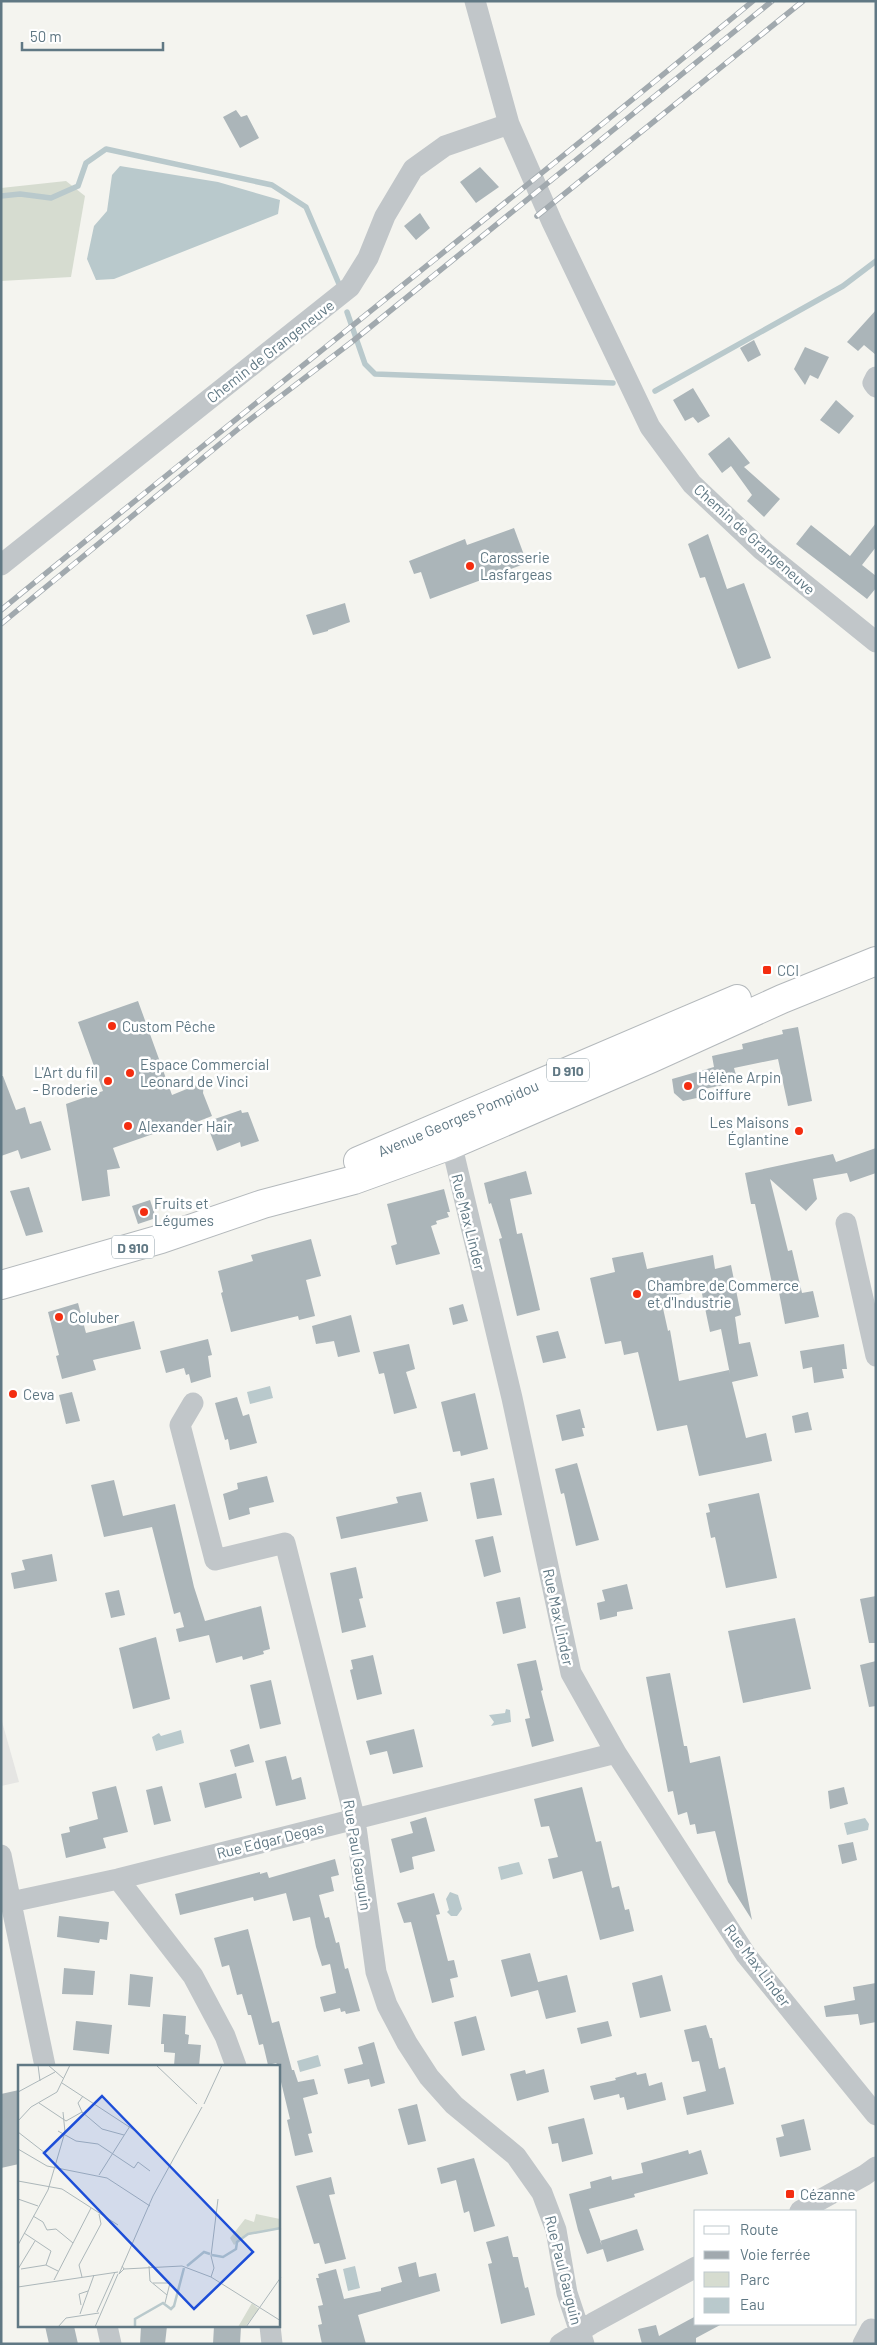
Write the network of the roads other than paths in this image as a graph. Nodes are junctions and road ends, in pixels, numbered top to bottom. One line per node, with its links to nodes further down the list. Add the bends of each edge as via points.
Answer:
1 (475, 1): 2 (street, Chemin de Grangeneuve)
2 (509, 124): 5 (street, Chemin de Grangeneuve, via 445,146 413,170 385,216 368,258 350,287); 6 (street, Chemin de Grangeneuve, via 650,427 697,488 762,550)
3 (876, 377): 4 (street, via 873,383)
4 (876, 387)
5 (1, 565)
6 (876, 642)
7 (876, 943): 9 (main road, Avenue Georges Pompidou / D 910, via 744,996)
8 (876, 961): 9 (main road, Avenue Georges Pompidou / D 910, via 782,998 650,1059)
9 (449, 1134): 11 (main road, Avenue Georges Pompidou / D 910, via 354,1180 263,1204 162,1239); 14 (street, Rue Max Linder, via 512,1398 571,1673)
10 (846, 1223): 12 (street)
11 (1, 1286)
12 (876, 1356)
13 (193, 1403): 15 (street, Rue Paul Gauguin, via 180,1425 215,1560 285,1543)
14 (616, 1753): 15 (street, Rue Edgar Degas); 21 (street, Rue Max Linder, via 746,1955)
15 (355, 1820): 17 (street, Rue Edgar Degas); 27 (street, Rue Paul Gauguin, via 376,1972 387,2005 429,2077 454,2105 516,2156 542,2193 556,2230 567,2293)
16 (1, 1855): 18 (street)
17 (118, 1878): 18 (street, Rue Edgar Degas); 20 (street, via 193,1976 225,2036)
18 (11, 1902): 19 (street)
19 (45, 2065)
20 (236, 2065)
21 (876, 2115)
22 (876, 2166): 23 (street)
23 (802, 2210)
24 (694, 2268): 27 (street)
25 (107, 2328): 28 (street)
26 (270, 2328): 29 (street)
27 (582, 2338): 30 (street)
28 (111, 2344)
29 (272, 2344)
30 (560, 2344)

